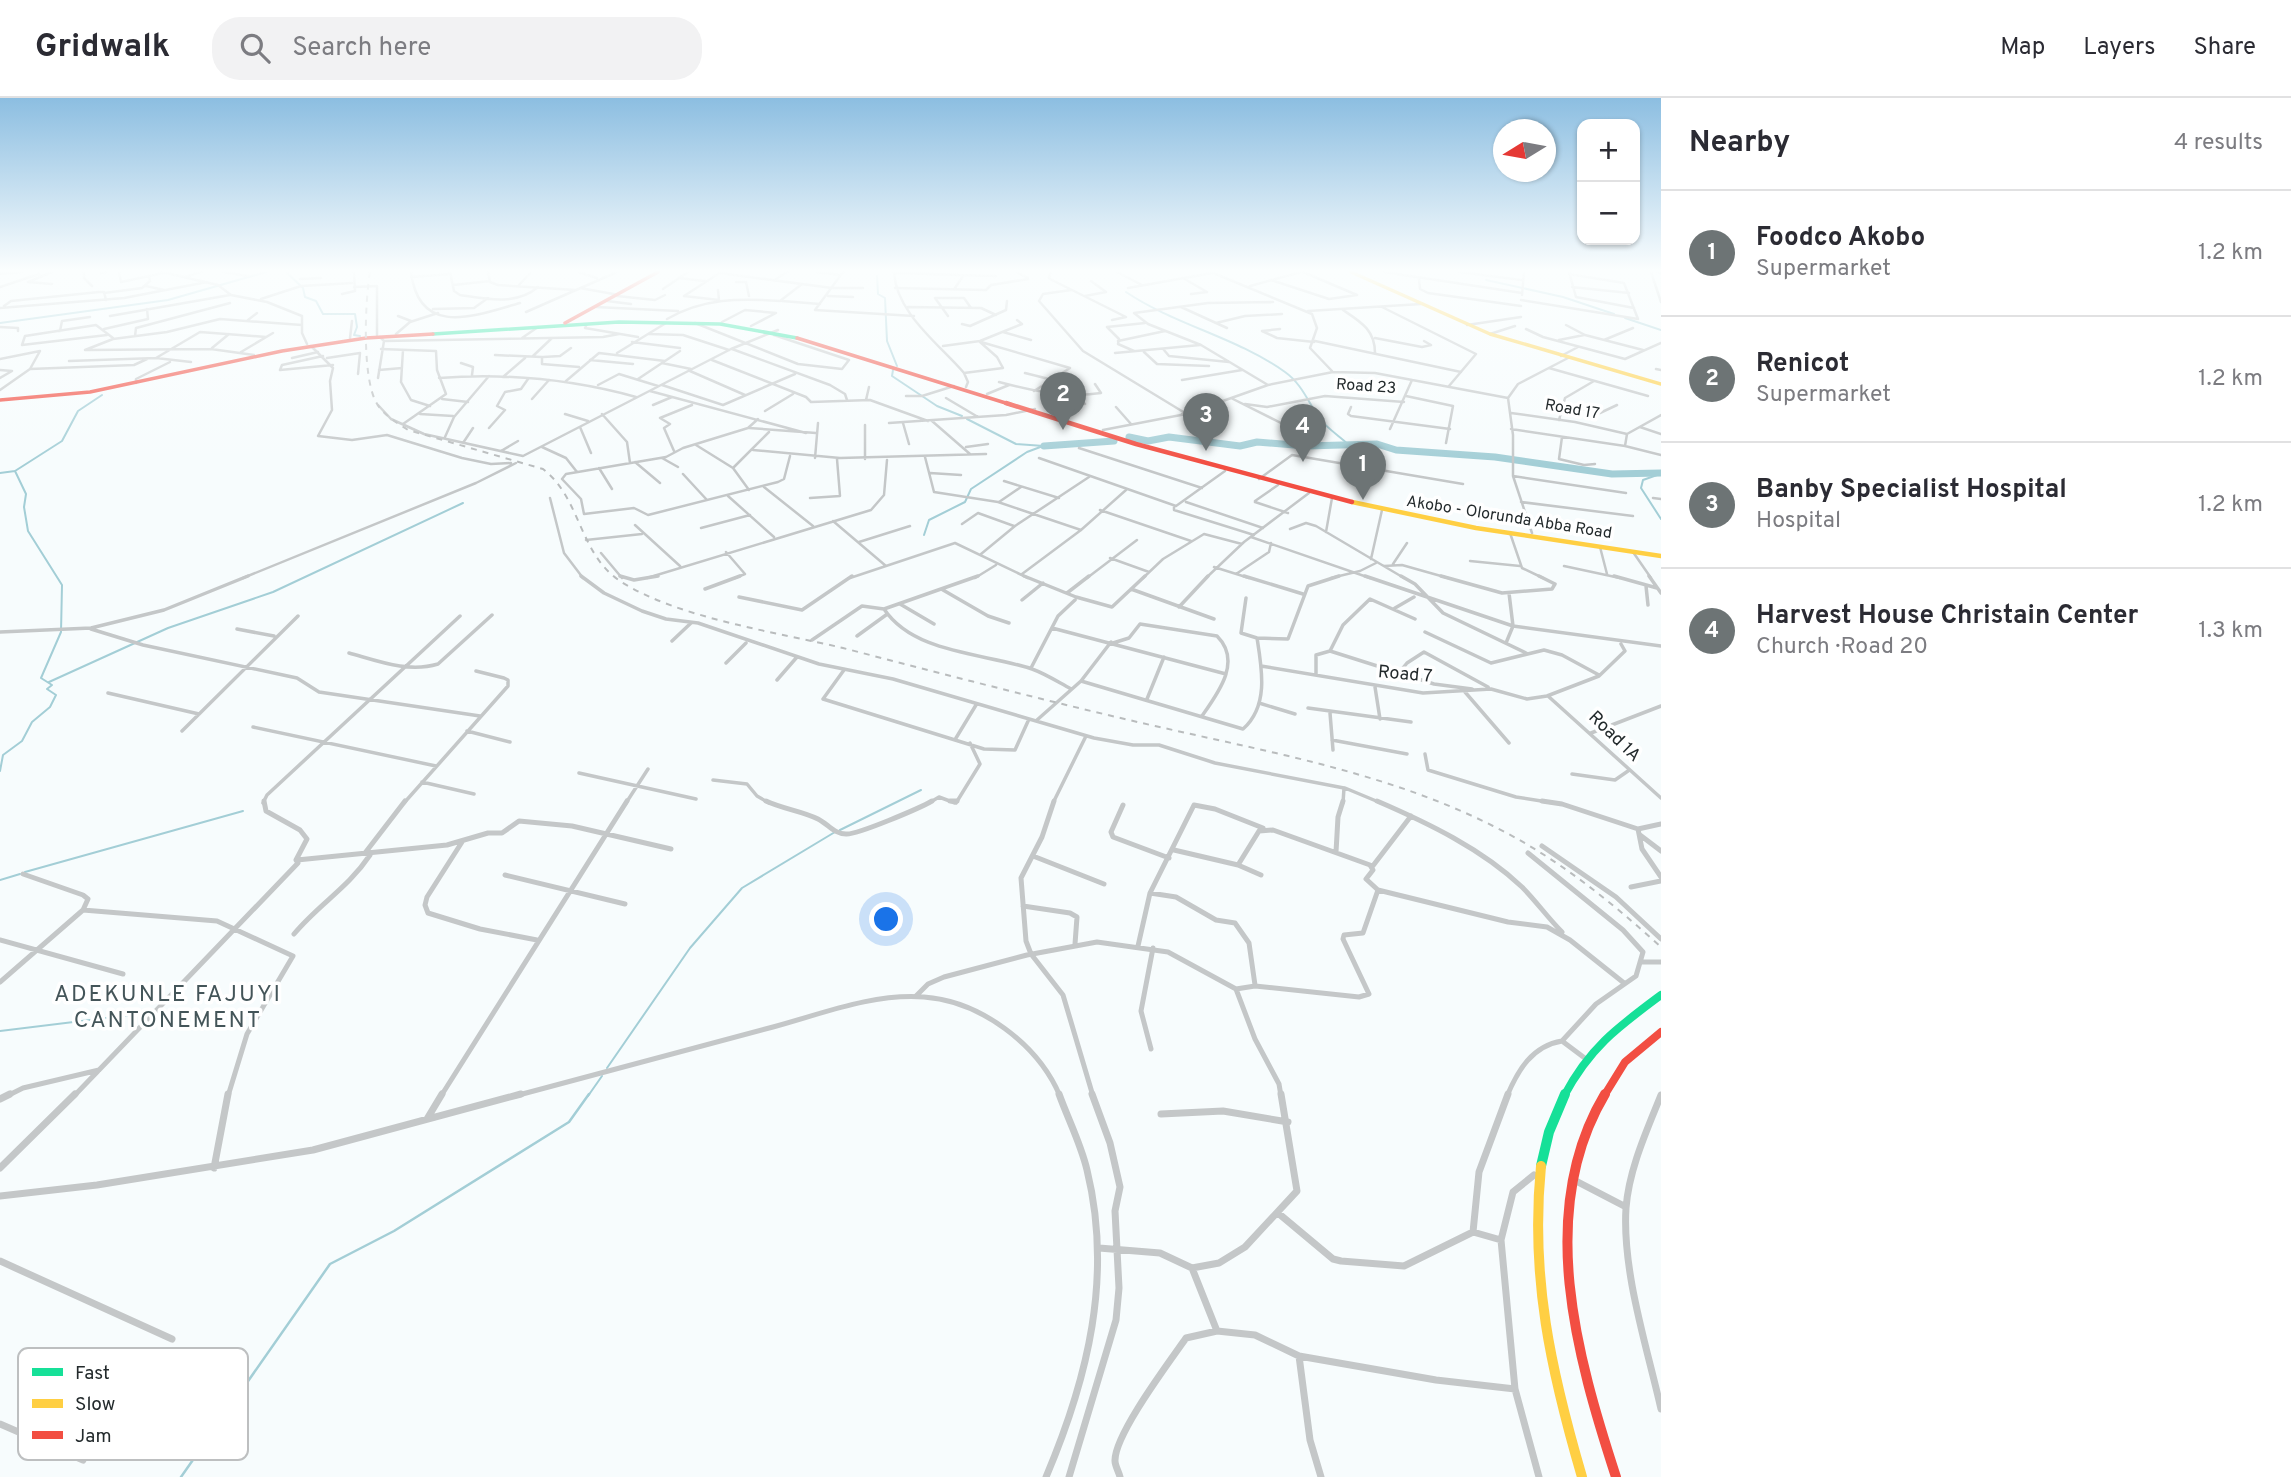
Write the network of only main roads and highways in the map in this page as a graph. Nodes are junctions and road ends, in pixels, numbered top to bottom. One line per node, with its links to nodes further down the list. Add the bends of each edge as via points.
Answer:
1 (380, 336): 5 (main road, Akobo - Olorunda Abba Road)
2 (386, 336): 5 (main road, Akobo - Olorunda Abba Road)
3 (789, 336): 7 (main road, Akobo - Olorunda Abba Road)
4 (1498, 336): 9 (main road)
5 (376, 337): 6 (main road, Akobo - Olorunda Abba Road); 6 (main road, Akobo - Olorunda Abba Road)
6 (309, 345): 8 (main road, Akobo - Olorunda Abba Road); 8 (main road, Akobo - Olorunda Abba Road)
7 (880, 362): 11 (main road, Akobo - Olorunda Abba Road); 11 (main road, Akobo - Olorunda Abba Road)
8 (220, 364): 10 (main road, Akobo - Olorunda Abba Road, via 77,394)
9 (1661, 384)
10 (0, 399)
11 (1033, 410): 12 (main road, Akobo - Olorunda Abba Road); 12 (main road, Akobo - Olorunda Abba Road)
12 (1122, 438): 13 (main road, Akobo - Olorunda Abba Road); 13 (main road, Akobo - Olorunda Abba Road)
13 (1260, 479): 14 (main road, Akobo - Olorunda Abba Road); 14 (main road, Akobo - Olorunda Abba Road)
14 (1366, 505): 15 (main road, Akobo - Olorunda Abba Road); 15 (main road, Akobo - Olorunda Abba Road, via 1510,534)
15 (1621, 548): 16 (main road, Akobo - Olorunda Abba Road); 16 (main road, Akobo - Olorunda Abba Road)
16 (1661, 554)
17 (1659, 996): 19 (main road, via 1616,1025 1586,1059 1550,1123 1538,1173 1533,1209 1535,1274 1547,1358)
18 (1661, 1032): 20 (main road, via 1621,1068 1597,1107 1571,1179 1571,1307 1587,1383)
19 (1582, 1477)
20 (1616, 1477)

